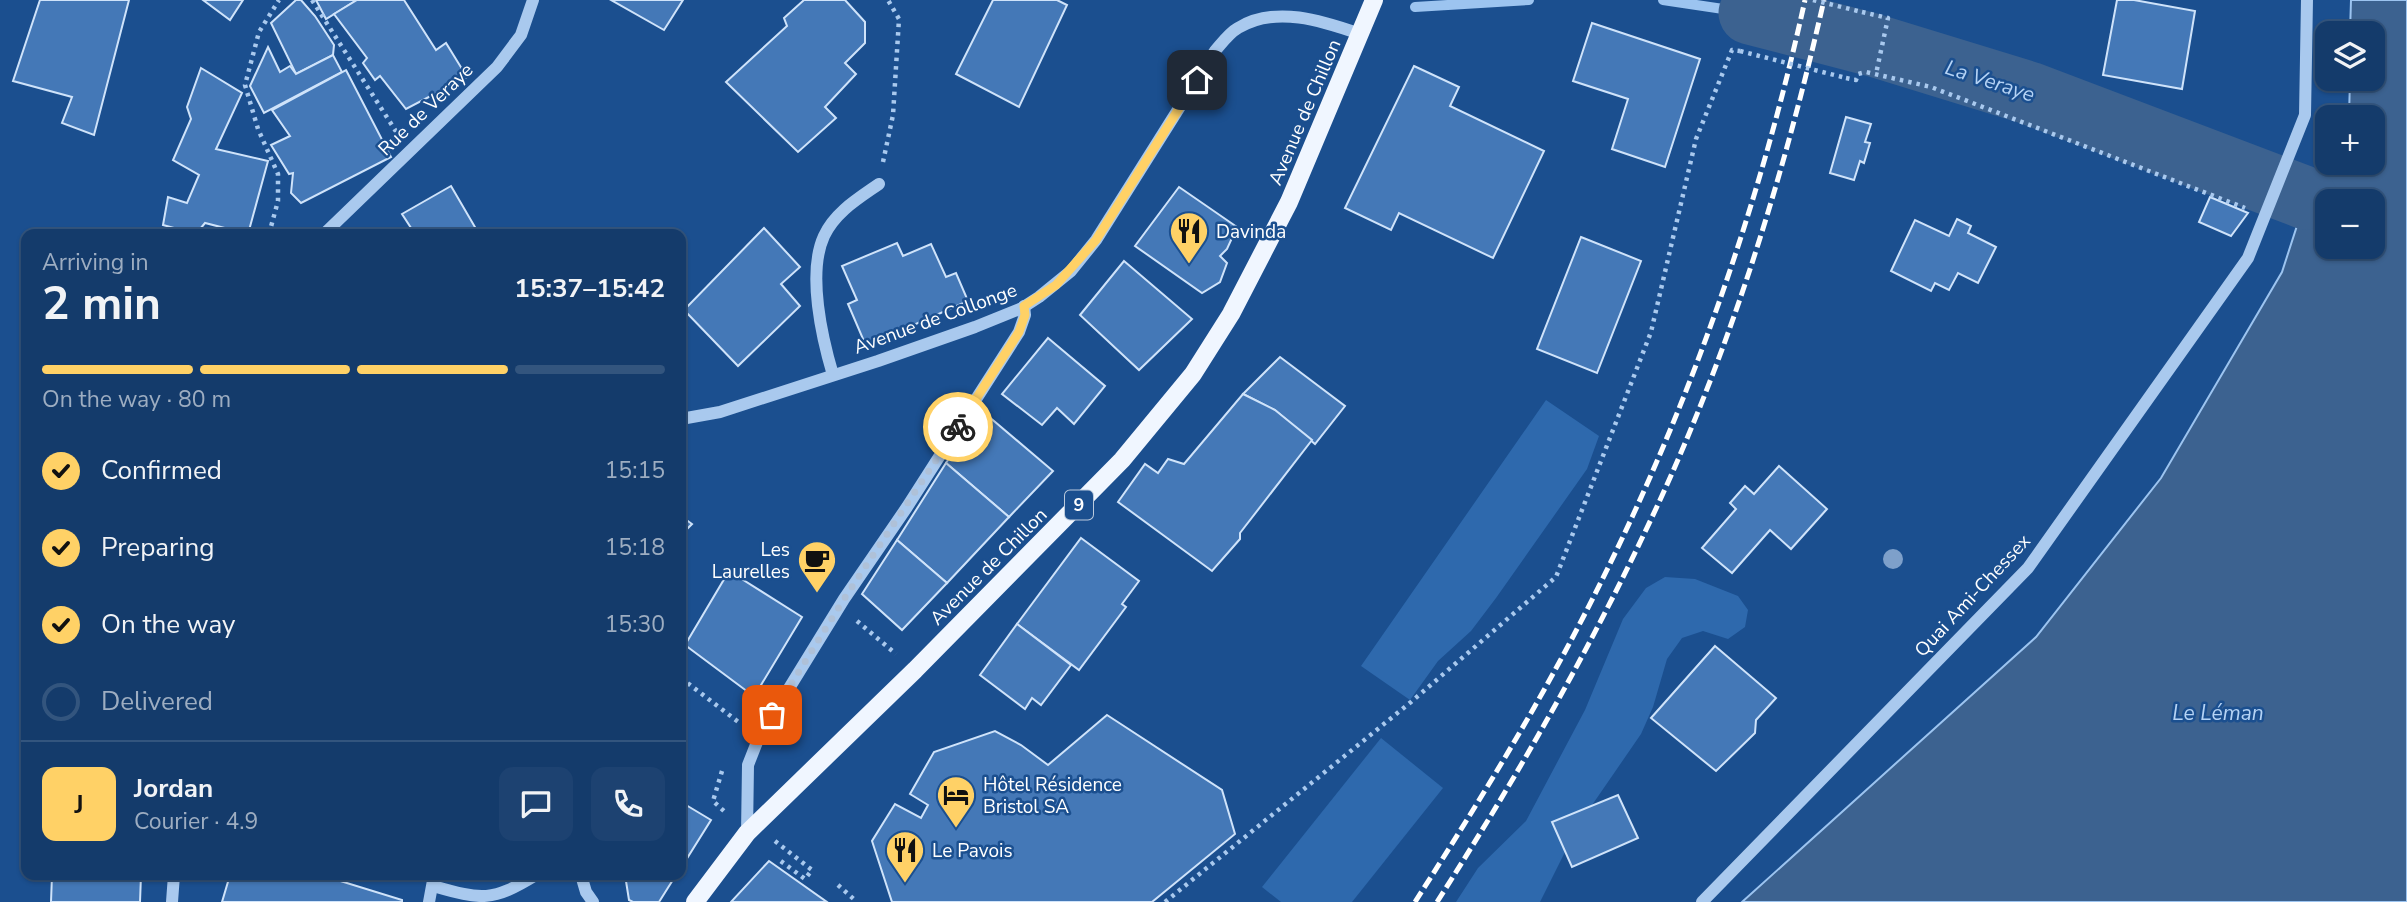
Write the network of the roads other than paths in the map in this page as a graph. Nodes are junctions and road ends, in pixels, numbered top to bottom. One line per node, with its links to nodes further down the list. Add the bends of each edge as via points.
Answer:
1 (533, 0): 6 (street, Rue de Veraye, via 526,26 508,54)
2 (1374, 0): 4 (main road, Avenue de Chillon / 9)
3 (2307, 0): 19 (street, Quai Ami-Chessex, via 2305,115 2248,258 2028,568)
4 (1360, 34): 7 (street, Avenue de Collonge, via 1287,16 1261,19 1236,29 1215,51 1096,240 1056,285); 10 (main road, Avenue de Chillon / 9, via 1289,202 1193,374 1122,460)
5 (879, 184): 8 (street, via 845,208 824,236 817,270 820,328)
6 (329, 229)
7 (1024, 306): 8 (street, Avenue de Collonge); 10 (street, via 1019,332 758,737 748,765)
8 (833, 375): 9 (street, Avenue de Collonge, via 720,412)
9 (686, 418)
10 (747, 833): 18 (main road, Avenue de Chillon / 9)
11 (174, 880): 15 (street)
12 (433, 880): 13 (street, via 471,897 492,897); 16 (street)
13 (528, 880)
14 (582, 880): 17 (street)
15 (172, 902)
16 (429, 902)
17 (593, 902)
18 (695, 902)
19 (1702, 902)

